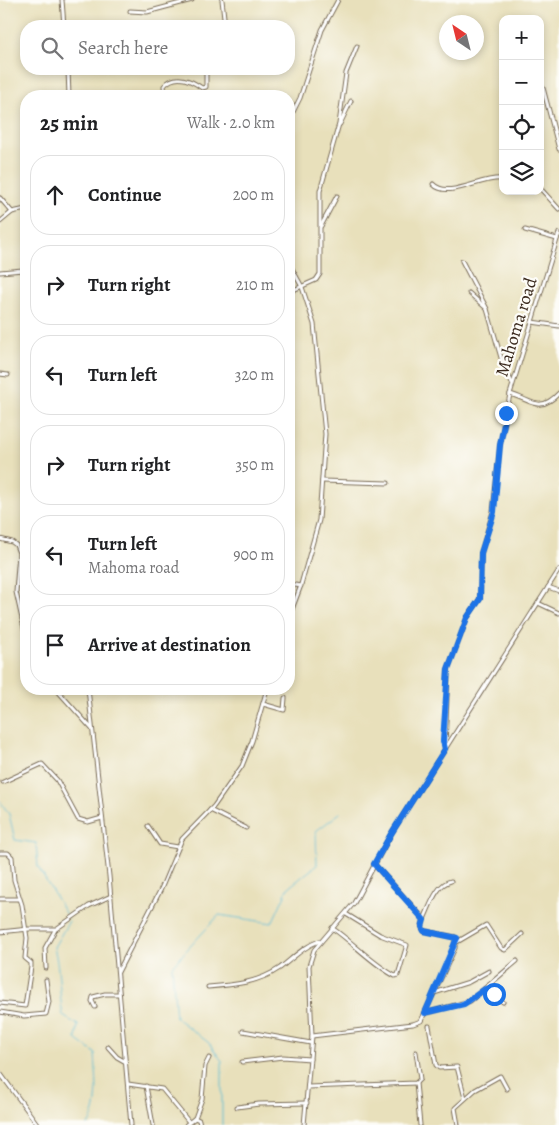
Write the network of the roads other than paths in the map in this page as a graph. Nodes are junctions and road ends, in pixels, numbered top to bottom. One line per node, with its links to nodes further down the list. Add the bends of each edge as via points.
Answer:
1 (62, 0): 6 (street)
2 (192, 0): 5 (street, via 143,13)
3 (222, 0): 7 (street)
4 (338, 0): 15 (street, via 322,30)
5 (130, 12)
6 (64, 20)
7 (224, 20)
8 (357, 46): 16 (street, via 346,73)
9 (68, 75): 11 (street)
10 (207, 75): 12 (street, via 208,86 205,88 190,79 172,80 164,86)
11 (69, 90)
12 (164, 90)
13 (544, 92): 17 (street)
14 (350, 101): 16 (street)
15 (295, 108)
16 (339, 124): 27 (street, via 320,191)
17 (559, 149)
18 (499, 178): 19 (street, via 449,190 440,190)
19 (433, 184)
20 (544, 192): 23 (street)
21 (337, 196): 27 (street)
22 (0, 198): 25 (street)
23 (559, 209)
24 (20, 210): 25 (street)
25 (12, 212): 26 (street)
26 (0, 222)
27 (322, 226): 36 (street, via 320,274)
28 (525, 230): 30 (street)
29 (559, 233): 30 (street, Mahoma road)
30 (557, 239): 31 (street, Mahoma road)
31 (557, 248): 40 (street, Mahoma road)
32 (462, 261): 39 (street)
33 (20, 270): 34 (street)
34 (0, 272)
35 (295, 274): 36 (street)
36 (302, 287): 37 (street); 47 (street, via 314,324 323,407)
37 (295, 290)
38 (469, 294): 39 (street)
39 (488, 309): 44 (street, via 502,361)
40 (532, 322): 41 (street); 44 (street, Mahoma road)
41 (559, 326)
42 (0, 374): 43 (street)
43 (8, 375)
44 (512, 384): 46 (street, Mahoma road)
45 (559, 393): 46 (street, via 539,405)
46 (510, 394): 65 (street, Mahoma road, via 500,445 494,512 481,553 480,599 467,618 448,669)
47 (322, 481): 48 (street); 52 (street, via 319,520)
48 (388, 483)
49 (0, 539): 57 (street, via 12,542 18,549 16,592)
50 (559, 570): 53 (street)
51 (295, 585): 52 (street)
52 (301, 586): 55 (street)
53 (548, 586): 54 (street); 56 (street)
54 (559, 591)
55 (295, 602)
56 (538, 603): 58 (street); 65 (street)
57 (20, 610)
58 (559, 613)
59 (62, 695): 64 (street)
60 (89, 695): 64 (street)
61 (265, 695): 63 (street)
62 (285, 698): 63 (street, via 284,710)
63 (263, 704): 67 (street, via 246,757)
64 (93, 729): 68 (street)
65 (445, 749): 73 (street)
66 (3, 782): 68 (street, via 42,764 57,780 78,819 88,822)
67 (210, 810): 70 (street); 71 (street, via 185,835)
68 (102, 818): 75 (street)
69 (148, 826): 71 (street, via 160,844)
70 (246, 828)
71 (178, 847): 90 (street)
72 (0, 853): 77 (street, via 8,853 12,857)
73 (374, 864): 78 (street, via 359,896); 79 (street)
74 (451, 881): 79 (street, via 439,889)
75 (110, 896): 82 (street); 90 (street)
76 (0, 899): 77 (street)
77 (19, 899): 81 (street)
78 (346, 914): 80 (street); 80 (street, via 380,935 407,946 398,975 381,969)
79 (424, 920): 86 (street, via 424,931 456,937)
80 (332, 928): 85 (street)
81 (25, 929): 82 (street); 83 (street); 97 (street, via 25,958 31,963 26,1005 18,1007)
82 (56, 929): 88 (street, via 44,948)
83 (0, 932)
84 (522, 934): 86 (street, via 505,950 486,925)
85 (320, 941): 92 (street, via 307,946 272,972 249,982); 103 (street, via 309,966)
86 (457, 942): 95 (street)
87 (517, 961): 93 (street)
88 (46, 968)
89 (489, 970): 95 (street, via 469,982)
90 (118, 972): 94 (street)
91 (46, 980): 99 (street, via 49,1004 46,1014 24,1016)
92 (208, 987)
93 (485, 989): 96 (street); 100 (street, via 464,1004)
94 (119, 994): 98 (street, via 93,997); 109 (street)
95 (434, 994): 100 (street)
96 (503, 1002)
97 (0, 1003)
98 (95, 1007)
99 (0, 1012)
100 (425, 1013): 103 (street, via 421,1021 413,1024)
101 (429, 1026): 117 (street, via 436,1065 439,1068 457,1067)
102 (243, 1031): 104 (street)
103 (312, 1036): 104 (street)
104 (311, 1043): 108 (street)
105 (108, 1047): 109 (street)
106 (416, 1052): 112 (street, via 420,1079)
107 (209, 1058): 120 (street)
108 (310, 1059): 110 (street, via 283,1057); 115 (street)
109 (125, 1062): 113 (street)
110 (242, 1062)
111 (0, 1073): 122 (street)
112 (416, 1083): 115 (street); 127 (street)
113 (128, 1084): 114 (street); 123 (street)
114 (146, 1086): 121 (street, via 162,1089); 124 (street)
115 (308, 1087): 118 (street)
116 (507, 1089): 117 (street, via 500,1076)
117 (465, 1098): 128 (street, via 454,1110)
118 (307, 1103): 119 (street); 126 (street)
119 (236, 1107)
120 (195, 1118): 121 (street); 125 (street)
121 (187, 1123)
122 (38, 1125)
123 (131, 1125)
124 (153, 1125)
125 (200, 1125)
126 (304, 1125)
127 (420, 1125)
128 (458, 1125)

